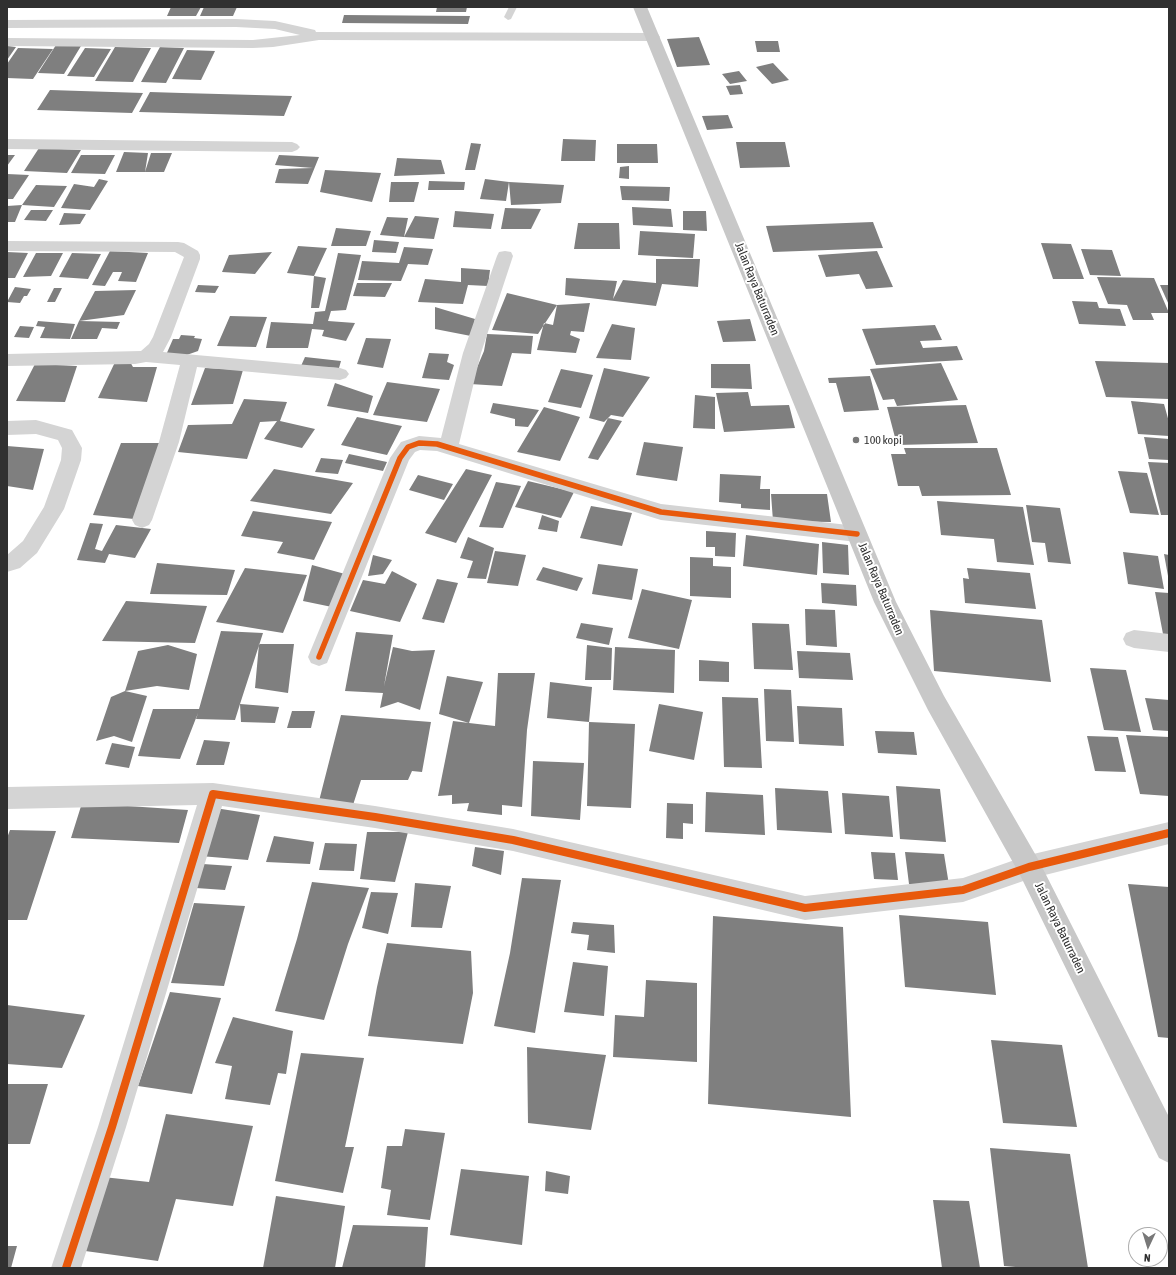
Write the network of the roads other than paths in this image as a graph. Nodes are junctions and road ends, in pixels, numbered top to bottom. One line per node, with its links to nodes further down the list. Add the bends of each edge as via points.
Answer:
1 (513, 7): 3 (lane)
2 (640, 7): 7 (main road, Jalan Raya Baturraden)
3 (508, 17)
4 (7, 24): 5 (street)
5 (243, 24): 6 (street, via 275,25); 9 (street)
6 (319, 36): 7 (street); 9 (street, via 273,43)
7 (653, 37): 21 (main road, Jalan Raya Baturraden)
8 (7, 42): 9 (street)
9 (236, 44)
10 (7, 144): 11 (street)
11 (292, 147)
12 (7, 246): 14 (street, via 158,246 178,247 187,251 192,255 192,259 162,337 156,348)
13 (505, 256): 19 (street, via 472,353)
14 (146, 356): 15 (street); 16 (street)
15 (7, 360)
16 (190, 360): 17 (street); 20 (street, via 169,442)
17 (340, 374)
18 (7, 428): 22 (street, via 36,428 66,435 72,448 71,460 54,509 30,547)
19 (448, 447): 21 (street, via 661,512); 25 (street, via 419,443 408,447 400,458)
20 (142, 520)
21 (857, 534): 29 (main road, Jalan Raya Baturraden, via 886,602 936,703)
22 (7, 564)
23 (1134, 639): 24 (street)
24 (1169, 643)
25 (319, 657)
26 (213, 794): 27 (street); 29 (street, via 375,816 513,840 805,908 963,890); 31 (street, via 112,1127)
27 (7, 798)
28 (1169, 833): 29 (street)
29 (1029, 867): 30 (main road, Jalan Raya Baturraden)
30 (1169, 1148)
31 (66, 1268)

